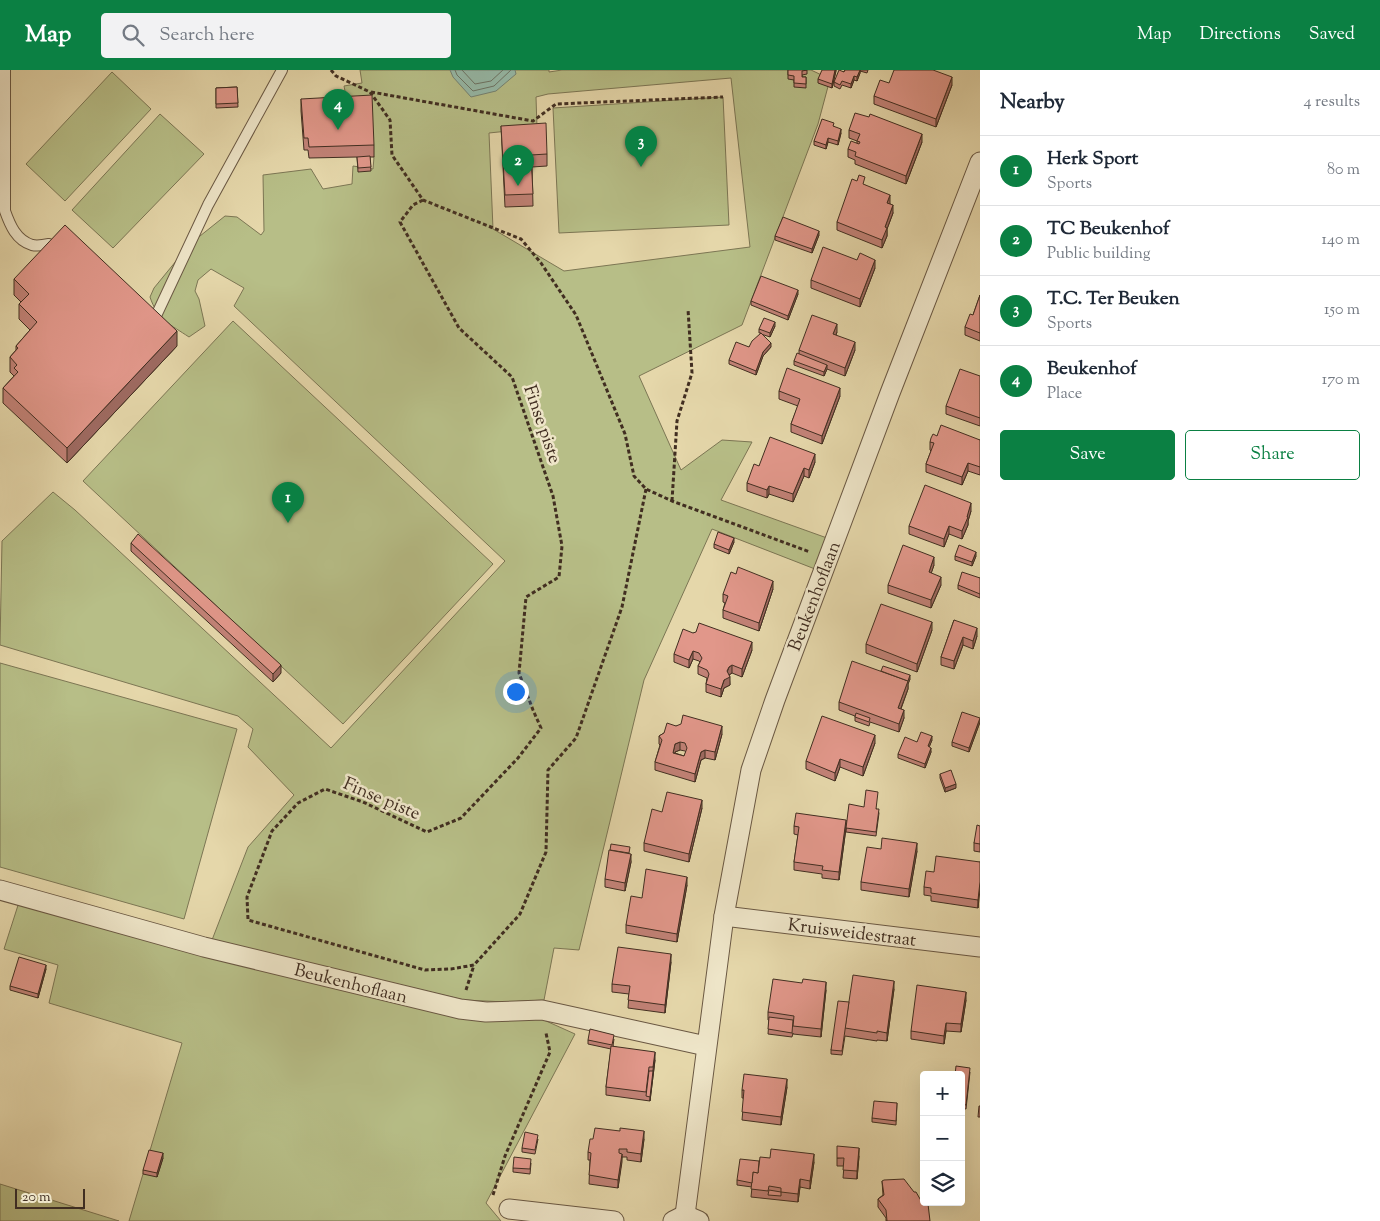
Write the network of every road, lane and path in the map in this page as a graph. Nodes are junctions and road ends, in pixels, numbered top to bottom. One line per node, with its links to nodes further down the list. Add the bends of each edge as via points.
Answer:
1 (4, 70): 9 (lane, via 5,211 10,227 19,237 33,245)
2 (282, 70): 11 (lane, via 208,205)
3 (330, 70): 4 (path)
4 (370, 92): 5 (path, via 534,121 556,104); 8 (path, via 390,120 392,155)
5 (723, 96)
6 (980, 162): 7 (street, Beukenhoflaan)
7 (976, 189): 14 (street, Beukenhoflaan, via 890,393)
8 (424, 200): 12 (path, via 521,239 541,263 576,315 625,434 634,476); 12 (path, Finse piste, via 413,206 400,222 459,328 512,377 553,496 562,546 559,577 526,597 519,673 541,728 518,758 460,818 427,832 363,802 325,789 298,803 272,832 247,897 248,920 425,970 451,970 474,965 520,914 546,852 548,770 576,738 620,615)
9 (49, 244)
10 (688, 309): 13 (path, via 692,374 678,421)
11 (156, 316)
12 (646, 490): 13 (path)
13 (672, 501): 14 (path)
14 (828, 558): 16 (street, Beukenhoflaan, via 751,770)
15 (0, 890): 18 (street, Beukenhoflaan, via 204,947 460,1010)
16 (724, 916): 17 (street, Kruisweidestraat); 19 (street, Beukenhoflaan)
17 (980, 947)
18 (542, 1010): 19 (street, Beukenhoflaan); 20 (path, via 550,1052 505,1156 493,1194 496,1208)
19 (706, 1046): 21 (street, Beukenhoflaan)
20 (508, 1209): 22 (street)
21 (686, 1219)
22 (614, 1221)

